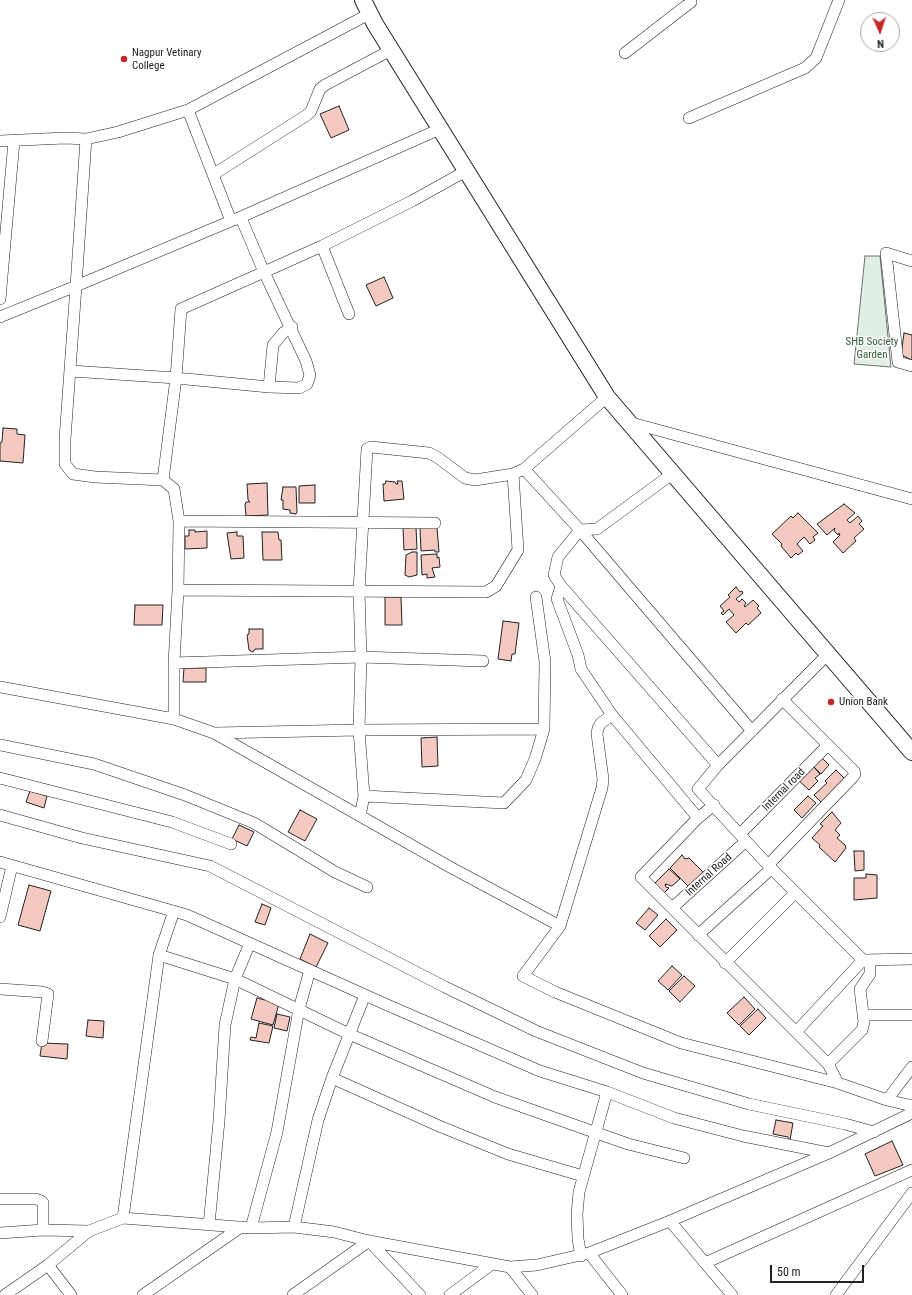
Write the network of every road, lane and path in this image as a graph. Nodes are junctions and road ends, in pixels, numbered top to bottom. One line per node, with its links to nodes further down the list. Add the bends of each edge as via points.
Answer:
1 (690, 0): 5 (street, via 691,2)
2 (839, 0): 7 (street, via 816,58 805,68)
3 (366, 7): 4 (street); 6 (street)
4 (391, 50): 8 (street); 13 (street, via 325,85 320,89 312,111)
5 (625, 54)
6 (188, 110): 9 (street, via 118,132); 13 (street)
7 (689, 118)
8 (440, 129): 12 (street); 14 (street)
9 (86, 139): 11 (street); 19 (street)
10 (0, 141): 11 (street)
11 (14, 142): 15 (street)
12 (466, 171): 16 (street); 28 (street)
13 (214, 174): 14 (street)
14 (236, 219): 18 (street); 19 (street)
15 (3, 239): 20 (street)
16 (322, 246): 18 (street); 21 (street)
17 (912, 261): 24 (street, via 886,253 898,362)
18 (264, 272): 23 (street); 26 (street, via 181,309)
19 (76, 286): 22 (street); 25 (street)
20 (0, 299)
21 (349, 314)
22 (0, 317)
23 (292, 327): 27 (street, via 273,345); 27 (street, via 306,361 309,379 307,384 299,388)
24 (912, 366)
25 (71, 371): 26 (street); 33 (street, via 64,439 66,464 73,474)
26 (176, 378): 27 (street); 33 (street)
27 (269, 387)
28 (607, 397): 29 (street); 30 (street)
29 (628, 422): 32 (street); 34 (street)
30 (524, 469): 31 (street); 38 (street)
31 (513, 474): 36 (street, via 474,480 461,475 429,453 371,447 366,453); 41 (street, via 518,550 496,586 486,592)
32 (672, 474): 38 (street, via 597,529); 43 (street)
33 (163, 480): 35 (street, via 174,489)
34 (912, 499)
35 (179, 520): 36 (street); 40 (street)
36 (362, 523): 37 (street); 41 (street)
37 (435, 523)
38 (580, 530): 39 (street, via 558,558 554,575); 53 (street)
39 (561, 586): 49 (street, via 557,599 581,669); 58 (street)
40 (178, 590): 41 (street); 46 (street)
41 (359, 591): 44 (street)
42 (536, 597): 51 (street, via 544,662)
43 (828, 654): 48 (street); 57 (street)
44 (361, 657): 45 (street); 46 (street); 52 (street)
45 (483, 661)
46 (174, 662): 50 (street)
47 (0, 687): 50 (street)
48 (782, 699): 53 (street); 55 (street)
49 (612, 715): 64 (street); 75 (street, via 598,728 602,788)
50 (174, 719): 54 (street)
51 (544, 729): 52 (street); 60 (street, via 526,780 504,803)
52 (359, 730): 54 (street); 60 (street)
53 (752, 731): 58 (street)
54 (214, 734): 63 (street)
55 (828, 745): 65 (street, Internal road); 69 (street, via 854,771 853,777)
56 (0, 746): 70 (street, via 94,764 185,795 254,823 335,872)
57 (912, 752)
58 (718, 765): 61 (street, via 698,789)
59 (0, 778): 66 (street, via 172,822)
60 (364, 796): 63 (street)
61 (714, 805): 64 (street); 65 (street)
62 (0, 815): 100 (street, via 82,838 210,866 536,1031 643,1073 749,1104)
63 (360, 816): 75 (street)
64 (698, 818): 72 (street, via 642,877)
65 (743, 838): 69 (street); 72 (street, Internal Road)
66 (231, 844)
67 (0, 862): 68 (street)
68 (12, 866): 73 (street); 74 (street)
69 (769, 867): 71 (street); 76 (street)
70 (367, 886)
71 (795, 893): 80 (street); 81 (street)
72 (672, 908): 76 (street)
73 (174, 911): 77 (street); 78 (street)
74 (0, 917)
75 (560, 926): 95 (street, via 523,976 555,992 681,1043)
76 (698, 934): 81 (street)
77 (250, 943): 82 (street); 83 (street)
78 (159, 955): 83 (street); 108 (street)
79 (912, 959): 80 (street)
80 (866, 960): 87 (street, via 870,974 860,989); 89 (street)
81 (725, 963): 89 (street)
82 (310, 970): 85 (street); 86 (street)
83 (235, 979): 86 (street); 110 (street, via 225,1025)
84 (0, 989): 91 (street, via 48,994)
85 (365, 995): 90 (street); 96 (street, via 540,1071)
86 (299, 1009): 90 (street); 112 (street, via 277,1132)
87 (863, 1015): 88 (street); 92 (street, via 862,1030)
88 (912, 1015)
89 (796, 1032): 92 (street)
90 (350, 1034): 94 (street); 101 (street, via 495,1097)
91 (42, 1041)
92 (828, 1064): 95 (street)
93 (912, 1067): 97 (street)
94 (332, 1078): 105 (street, via 508,1154); 111 (street, via 318,1120)
95 (838, 1083): 97 (street)
96 (607, 1092): 101 (street); 102 (street, via 674,1118 743,1136)
97 (887, 1100): 98 (street)
98 (912, 1106)
99 (912, 1113): 100 (street)
100 (874, 1132): 102 (street)
101 (595, 1133): 103 (street); 105 (street)
102 (829, 1153): 109 (street)
103 (684, 1158)
104 (912, 1170): 118 (street)
105 (583, 1176): 117 (street, via 577,1214 578,1239)
106 (912, 1193): 131 (street)
107 (0, 1199): 113 (street, via 41,1201)
108 (122, 1218): 110 (street); 114 (street)
109 (670, 1221): 117 (street); 118 (street)
110 (209, 1225): 112 (street)
111 (294, 1227): 112 (street); 116 (street, via 334,1232)
112 (246, 1228): 124 (street)
113 (43, 1230): 114 (street); 115 (street)
114 (89, 1231): 120 (street)
115 (0, 1233)
116 (369, 1241): 119 (street); 125 (street); 126 (street)
117 (585, 1254): 121 (street, via 537,1265); 129 (street)
118 (705, 1263): 130 (street)
119 (492, 1264): 121 (street); 127 (street)
120 (48, 1265): 122 (street); 123 (street)
121 (510, 1267): 128 (street)
122 (5, 1295)
123 (71, 1295)
124 (143, 1295)
125 (293, 1295)
126 (420, 1295)
127 (450, 1295)
128 (532, 1295)
129 (622, 1295)
130 (732, 1295)
131 (836, 1295)

